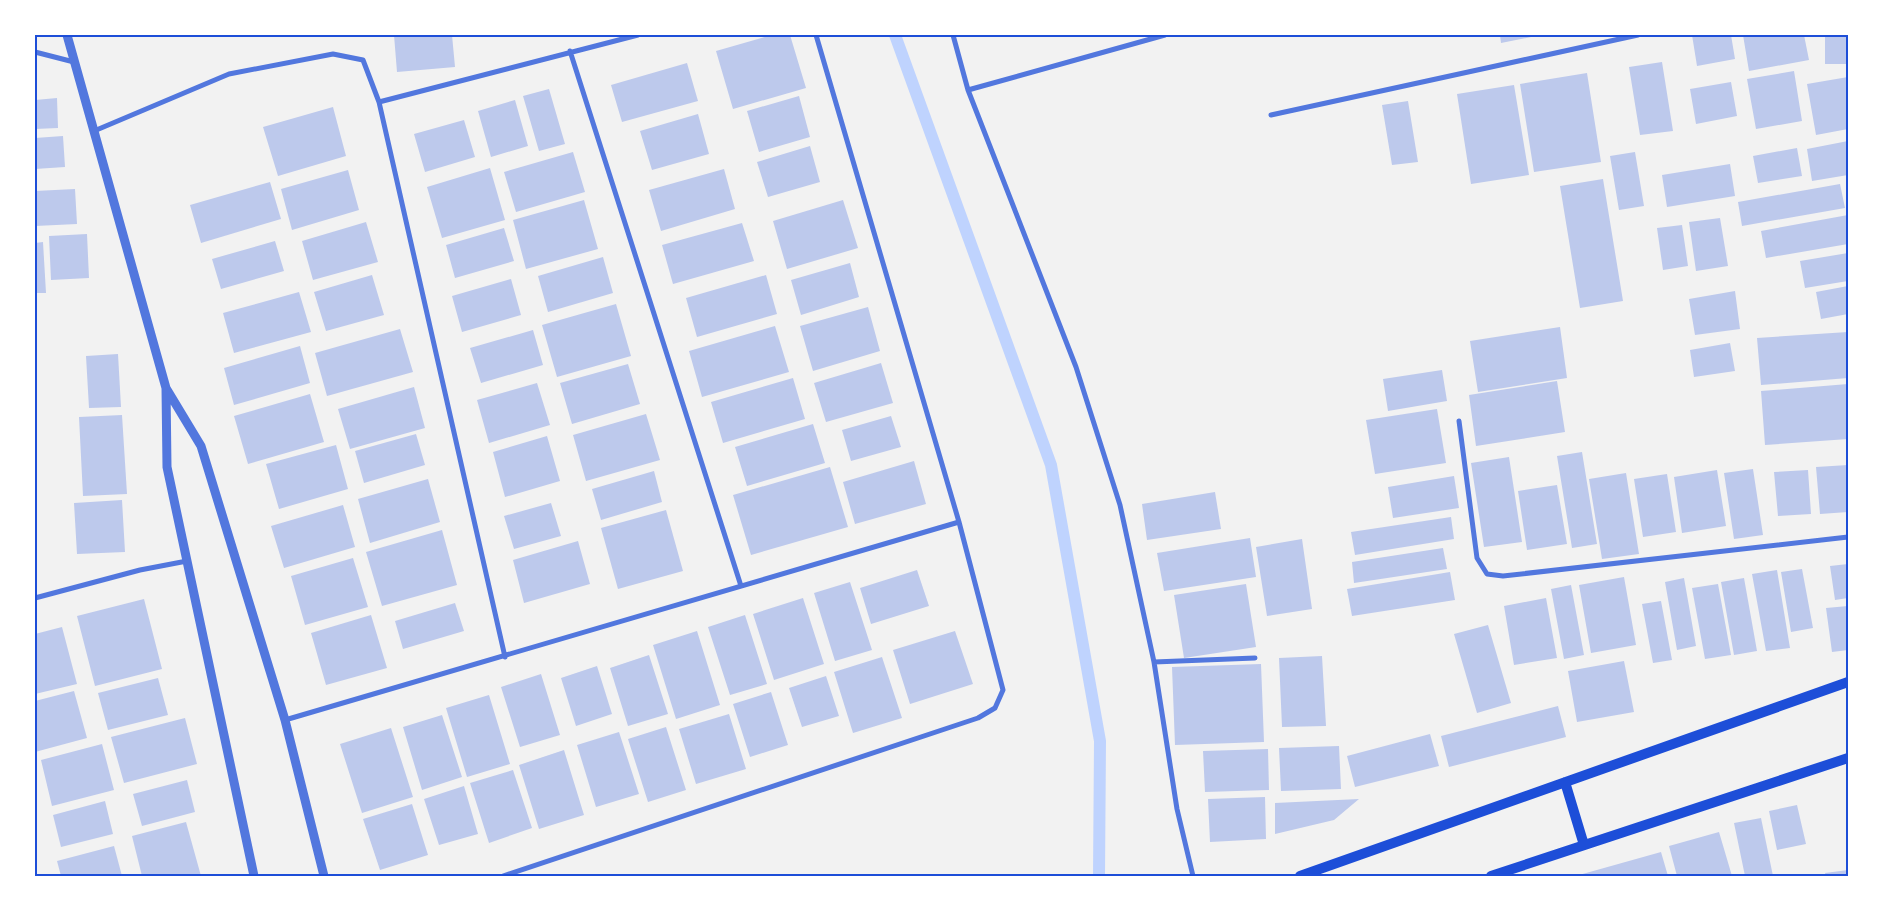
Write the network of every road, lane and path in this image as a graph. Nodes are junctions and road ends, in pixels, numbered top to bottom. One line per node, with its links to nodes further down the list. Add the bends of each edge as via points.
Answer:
1 (67, 35): 9 (street)
2 (638, 35): 7 (street)
3 (816, 35): 16 (street)
4 (954, 35): 10 (street)
5 (1165, 35): 10 (street)
6 (1638, 35): 12 (street)
7 (570, 51): 11 (street); 19 (street)
8 (35, 52): 9 (street)
9 (74, 62): 13 (street)
10 (968, 90): 23 (street, via 1076,367 1099,435 1120,505)
11 (380, 102): 13 (street, via 363,60 333,54 229,74); 21 (street)
12 (1271, 115)
13 (94, 131): 14 (street)
14 (166, 388): 18 (street, via 167,467); 25 (street, via 201,446)
15 (1458, 421): 17 (street, via 1477,558 1486,574 1503,576)
16 (959, 522): 19 (street); 31 (street, via 1003,690 995,708 978,718)
17 (1848, 537)
18 (187, 560): 20 (street); 29 (street)
19 (741, 586): 21 (street)
20 (35, 598)
21 (505, 657): 25 (street)
22 (1255, 658): 23 (street)
23 (1154, 662): 32 (street, via 1177,809)
24 (1848, 682): 27 (main road)
25 (284, 720): 30 (street)
26 (1848, 758): 28 (main road)
27 (1565, 782): 28 (main road); 33 (main road)
28 (1584, 845): 34 (main road)
29 (254, 876)
30 (324, 876)
31 (503, 876)
32 (1192, 876)
33 (1300, 876)
34 (1491, 876)

